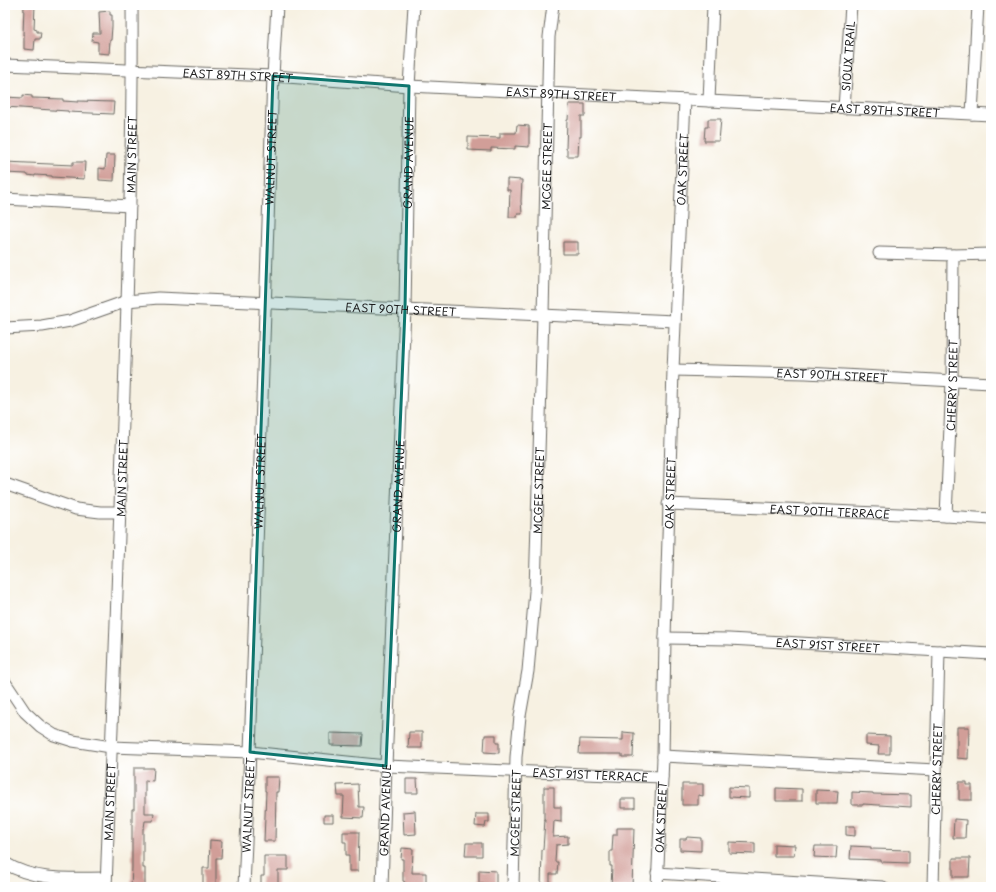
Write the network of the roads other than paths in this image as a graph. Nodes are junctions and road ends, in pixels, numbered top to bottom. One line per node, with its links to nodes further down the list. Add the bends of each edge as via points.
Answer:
1 (132, 5): 9 (street, MAIN STREET)
2 (277, 5): 10 (street, WALNUT STREET)
3 (414, 5): 11 (street, GRAND AVENUE)
4 (552, 5): 12 (street, MCGEE STREET)
5 (713, 5): 14 (street)
6 (851, 5): 15 (street, SIOUX TRAIL)
7 (978, 5): 16 (street)
8 (5, 65): 9 (street, EAST 89TH STREET)
9 (132, 70): 10 (street, EAST 89TH STREET); 19 (street, MAIN STREET)
10 (273, 76): 11 (street, EAST 89TH STREET); 24 (street, WALNUT STREET)
11 (409, 86): 12 (street, EAST 89TH STREET); 25 (street, GRAND AVENUE)
12 (548, 93): 13 (street, EAST 89TH STREET); 26 (street, MCGEE STREET)
13 (685, 100): 14 (street, EAST 89TH STREET); 27 (street, OAK STREET)
14 (709, 101): 15 (street, EAST 89TH STREET)
15 (844, 108): 16 (street, EAST 89TH STREET)
16 (972, 114): 17 (street, EAST 89TH STREET)
17 (991, 115)
18 (5, 199): 19 (street)
19 (130, 206): 23 (street, MAIN STREET)
20 (879, 253): 22 (street)
21 (991, 254): 22 (street)
22 (953, 255): 30 (street, CHERRY STREET)
23 (127, 301): 24 (street, EAST 90TH STREET, via 158,298); 28 (street, EAST 90TH STREET, via 70,321); 34 (street, MAIN STREET)
24 (265, 303): 25 (street, EAST 90TH STREET); 42 (street, WALNUT STREET)
25 (405, 309): 26 (street, EAST 90TH STREET); 44 (street, GRAND AVENUE)
26 (543, 315): 27 (street, EAST 90TH STREET); 46 (street, MCGEE STREET, via 535,591)
27 (675, 321): 29 (street, OAK STREET)
28 (5, 328)
29 (673, 370): 30 (street, EAST 90TH STREET, via 806,373); 33 (street, OAK STREET)
30 (952, 381): 31 (street, EAST 90TH STREET); 35 (street, CHERRY STREET)
31 (991, 383)
32 (5, 484): 34 (street, via 76,509)
33 (668, 504): 35 (street, EAST 90TH TERRACE); 37 (street, OAK STREET)
34 (121, 512): 41 (street, MAIN STREET)
35 (946, 516): 36 (street, EAST 90TH TERRACE)
36 (991, 519)
37 (665, 638): 38 (street, EAST 91ST STREET, via 729,639); 43 (street, OAK STREET)
38 (939, 651): 39 (street, EAST 91ST STREET); 45 (street, CHERRY STREET)
39 (991, 654)
40 (5, 682): 41 (street, EAST 91ST TERRACE, via 25,712 54,735)
41 (111, 747): 42 (street, EAST 91ST TERRACE); 50 (street, MAIN STREET)
42 (250, 752): 44 (street, EAST 91ST TERRACE); 51 (street, WALNUT STREET)
43 (663, 756): 45 (street); 47 (street, OAK STREET)
44 (386, 766): 46 (street, EAST 91ST TERRACE); 52 (street, GRAND AVENUE)
45 (936, 770): 56 (street, CHERRY STREET)
46 (516, 772): 47 (street, EAST 91ST TERRACE); 53 (street, MCGEE STREET)
47 (662, 777): 49 (street, OAK STREET)
48 (5, 863): 50 (street, via 27,873 46,877)
49 (657, 873): 54 (street, OAK STREET); 55 (street)
50 (106, 883)
51 (244, 887)
52 (382, 887)
53 (513, 887)
54 (657, 887)
55 (883, 887)
56 (933, 887)

